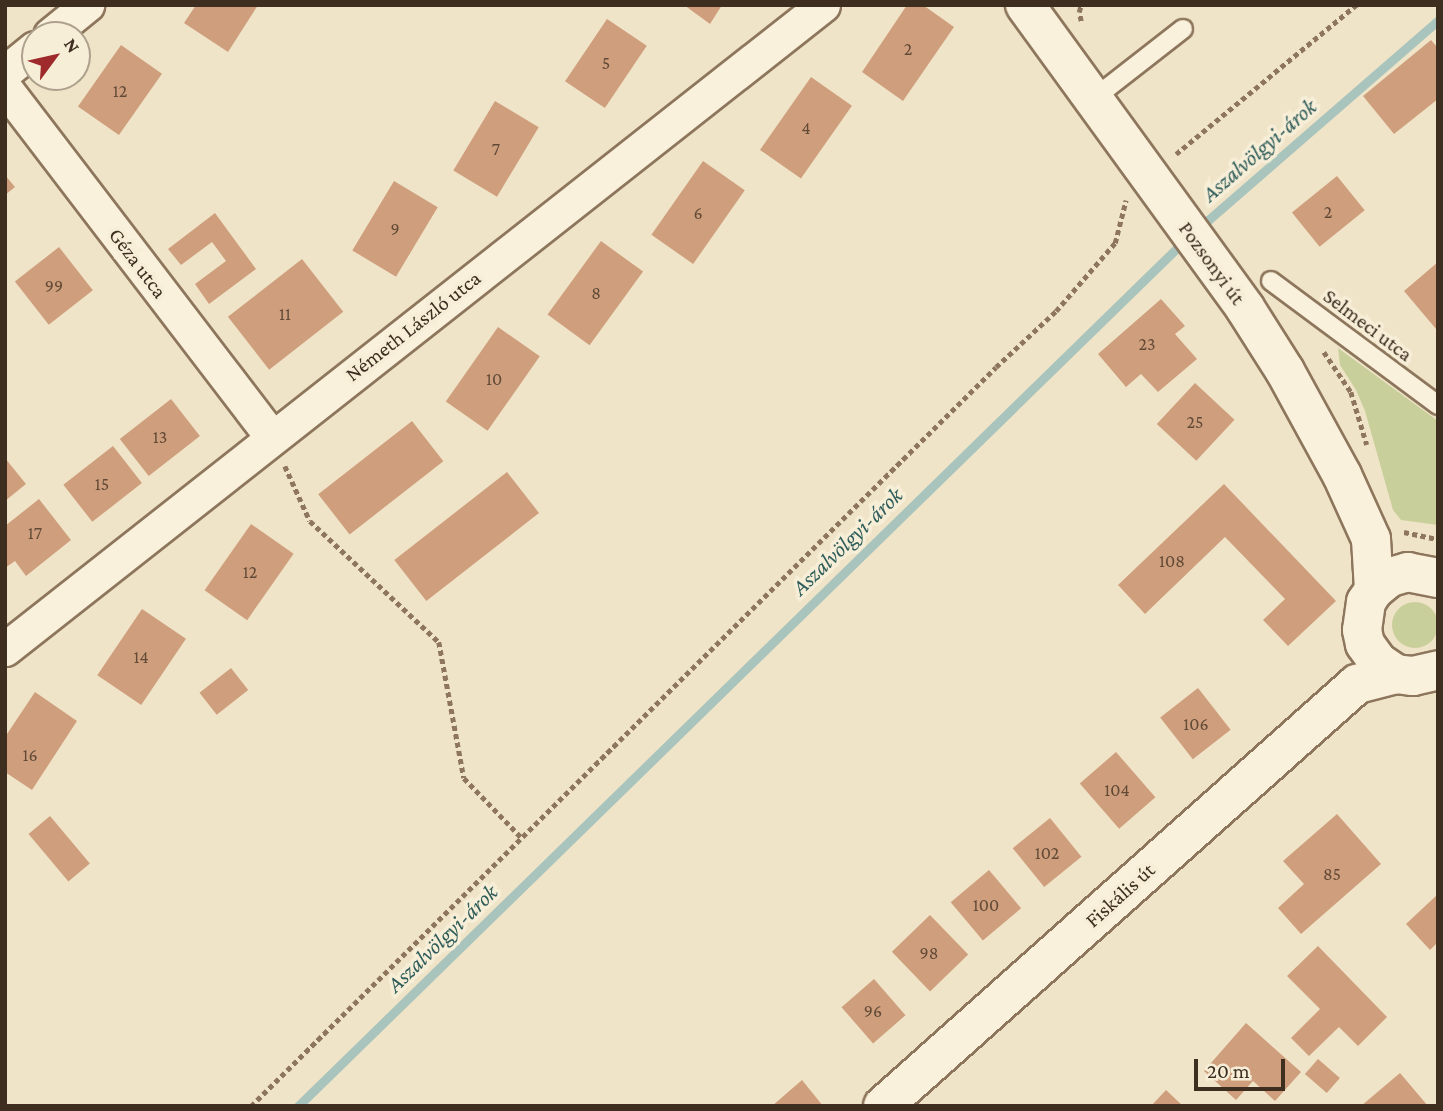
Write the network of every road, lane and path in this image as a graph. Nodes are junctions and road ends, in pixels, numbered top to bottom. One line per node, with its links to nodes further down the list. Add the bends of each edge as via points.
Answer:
1 (86, 5): 5 (street)
2 (823, 5): 14 (street, Németh László utca)
3 (1025, 5): 10 (street, Pozsonyi út)
4 (1356, 5): 11 (path)
5 (67, 21)
6 (1183, 29): 10 (lane)
7 (21, 59): 8 (street)
8 (5, 72)
9 (5, 88): 14 (street, Géza utca)
10 (1093, 99): 11 (street, Pozsonyi út)
11 (1152, 160): 15 (street, Pozsonyi út, via 1167,201 1245,308 1291,382); 22 (path, via 1118,172 1128,193 1115,243 1056,311)
12 (1271, 281): 13 (lane, Selmeci utca)
13 (1438, 405)
14 (272, 437): 19 (street, Németh László utca); 22 (path, via 310,521 439,642 464,778)
15 (1371, 539): 16 (street, Pozsonyi út); 17 (street, Pozsonyi út)
16 (1423, 575): 17 (street, via 1390,577)
17 (1374, 590): 18 (street, via 1362,616)
18 (1365, 644): 20 (street, via 1378,662); 21 (street)
19 (5, 649)
20 (1426, 674): 21 (street, Fiskális út)
21 (1357, 684): 24 (street, Fiskális út)
22 (521, 837): 23 (path)
23 (251, 1106)
24 (883, 1106)

